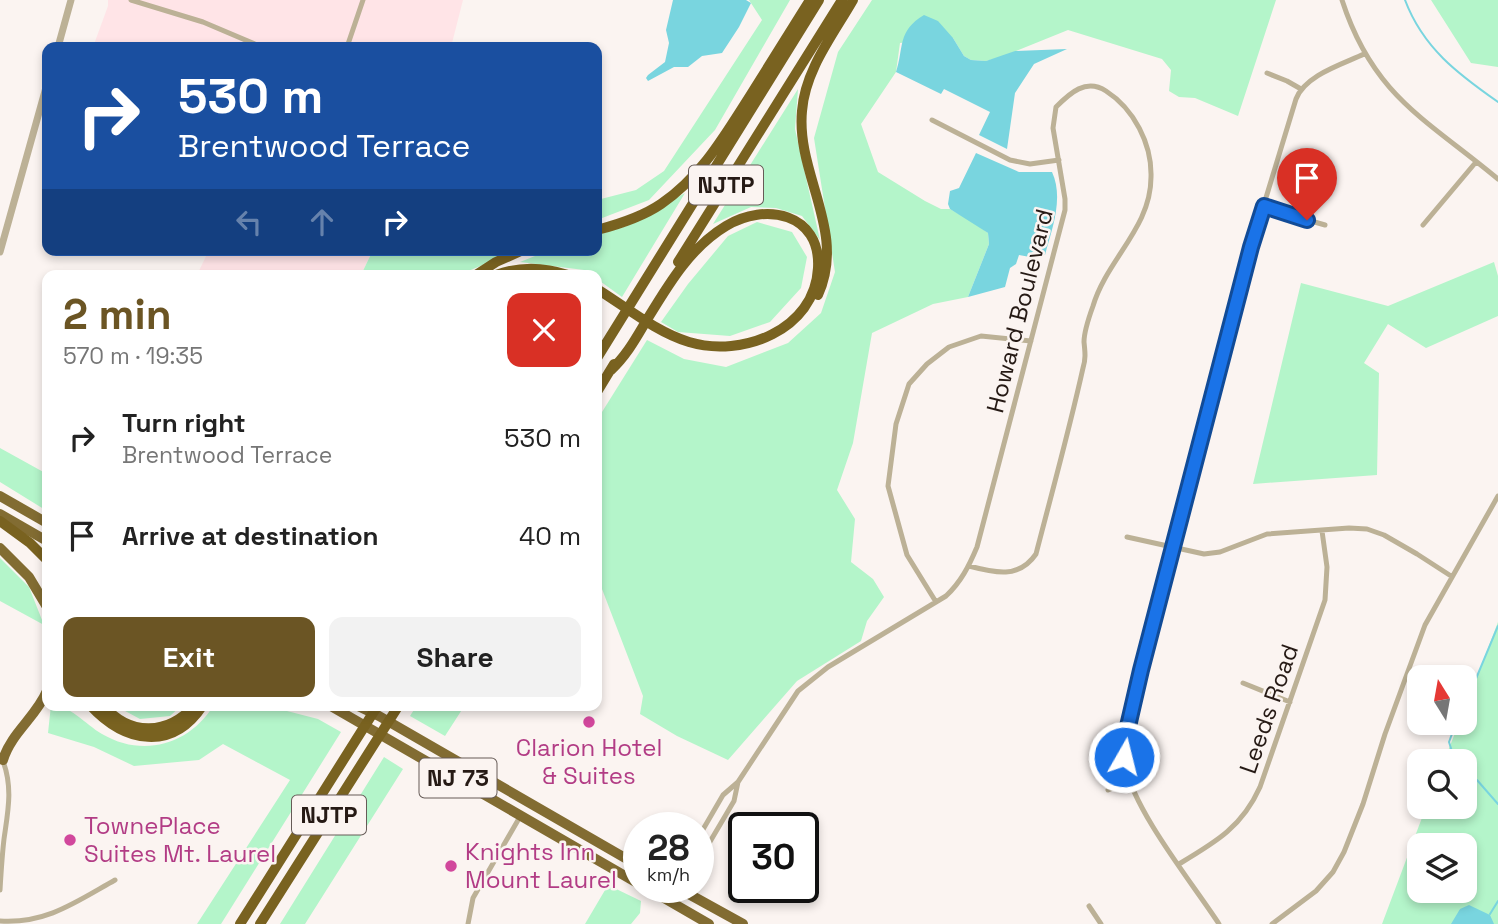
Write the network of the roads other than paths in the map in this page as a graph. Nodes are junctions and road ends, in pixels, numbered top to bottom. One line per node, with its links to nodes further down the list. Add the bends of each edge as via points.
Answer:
1 (71, 0): 9 (street)
2 (131, 0): 10 (street)
3 (363, 0): 11 (street)
4 (810, 0): 23 (highway, via 700,169 651,210)
5 (820, 0): 34 (highway, NJTP)
6 (842, 0): 35 (highway, NJTP)
7 (853, 0): 32 (highway, via 814,67 801,112 804,145 828,242 824,279 812,306 777,340 739,354 699,352)
8 (1342, 0): 12 (street)
9 (59, 42)
10 (250, 42)
11 (349, 42)
12 (1364, 54): 14 (street); 18 (street, via 1398,98)
13 (1267, 73): 14 (street)
14 (1301, 89): 20 (street)
15 (42, 102): 24 (street)
16 (932, 120): 17 (street, via 1010,160 1030,164)
17 (1059, 160): 33 (street, Howard Boulevard, via 1065,210); 48 (street, Howard Boulevard, via 1056,107 1077,88 1100,88 1124,107 1144,138 1152,178 1147,209 1094,302 1078,390 1036,554 1018,571 992,572)
18 (1476, 162): 19 (street); 22 (street)
19 (1498, 179)
20 (1264, 206): 21 (street); 46 (street)
21 (1325, 225)
22 (1423, 225)
23 (602, 228)
24 (0, 252)
25 (510, 256): 26 (highway)
26 (484, 270)
27 (510, 270): 28 (highway)
28 (543, 270)
29 (602, 293): 31 (highway)
30 (602, 298): 31 (highway)
31 (612, 302): 32 (highway)
32 (658, 331): 35 (highway, via 716,347 746,345 777,332 799,312 814,286 818,260 810,236 788,217 765,212 742,217 717,232 686,261 624,358)
33 (1031, 341): 48 (street, Howard Boulevard); 51 (street, via 981,337 949,347 909,384 897,424 888,486 907,555)
34 (602, 350)
35 (611, 370): 36 (highway, NJTP)
36 (602, 384)
37 (0, 496): 40 (highway)
38 (1498, 496): 49 (street)
39 (0, 514): 44 (highway)
40 (42, 520)
41 (0, 521): 47 (highway)
42 (1322, 531): 46 (street, via 1267,534 1211,553); 49 (street, via 1376,531); 54 (street, Leeds Road, via 1326,592)
43 (1127, 537): 46 (street)
44 (42, 538)
45 (0, 548): 50 (highway, via 29,577)
46 (1173, 549): 65 (street, via 1126,735 1124,757)
47 (42, 556)
48 (969, 565): 51 (street, Howard Boulevard, via 958,585)
49 (1451, 576): 87 (street, via 1425,625 1363,804 1334,872)
50 (42, 599)
51 (936, 602): 66 (street, Howard Boulevard, via 806,683)
52 (1243, 683): 54 (street)
53 (42, 700): 62 (highway)
54 (1290, 702): 72 (street, Leeds Road, via 1251,806 1227,834)
55 (96, 711): 58 (highway, via 119,729 145,737 180,729)
56 (109, 711): 57 (highway, via 127,725 150,730 175,723)
57 (188, 711)
58 (198, 711)
59 (339, 711): 69 (highway, NJ 73)
60 (379, 711): 71 (highway, NJ 73, via 413,736); 80 (highway, NJTP)
61 (394, 711): 81 (highway, NJTP)
62 (15, 736): 63 (highway); 64 (highway)
63 (0, 741)
64 (1, 757): 75 (street, via 10,782 10,808)
65 (1130, 781): 67 (street); 72 (street)
66 (738, 782): 68 (street, Howard Boulevard); 70 (street, Howard Boulevard, via 734,801)
67 (1108, 790)
68 (713, 812)
69 (521, 815): 73 (highway, NJ 73); 82 (street, via 473,898)
70 (714, 835)
71 (623, 857)
72 (1179, 864): 86 (street)
73 (623, 875)
74 (115, 880): 79 (street, via 43,918)
75 (0, 890)
76 (706, 903): 84 (highway)
77 (674, 904): 83 (highway)
78 (1089, 906): 85 (street)
79 (0, 921)
80 (240, 924)
81 (260, 924)
82 (468, 924)
83 (709, 924)
84 (743, 924)
85 (1101, 924)
86 (1219, 924)
87 (1272, 924)

